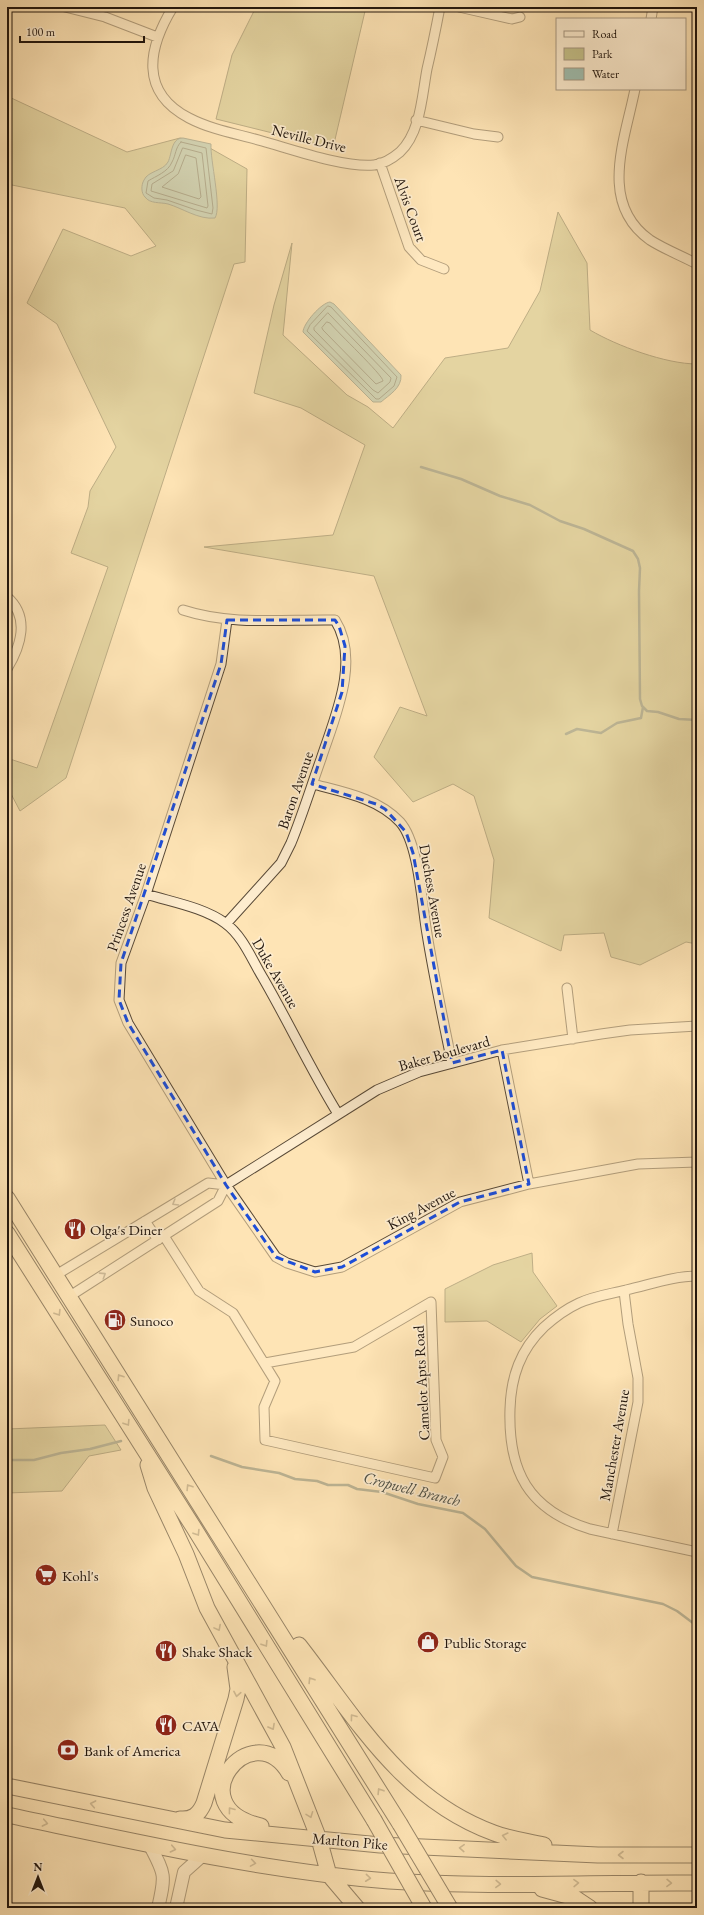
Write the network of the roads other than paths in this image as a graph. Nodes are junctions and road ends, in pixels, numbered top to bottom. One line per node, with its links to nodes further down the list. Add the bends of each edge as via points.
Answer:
1 (65, 7): 8 (street, via 105,17)
2 (173, 7): 8 (street, Neville Drive)
3 (440, 7): 10 (street, Neville Drive)
4 (458, 7): 6 (street, via 512,19)
5 (653, 7): 7 (street)
6 (520, 17)
7 (651, 18)
8 (157, 36): 12 (street, Neville Drive, via 153,58 155,79 165,98 190,119 327,158 364,165)
9 (635, 90): 13 (street, via 618,173 623,206 634,225 651,240)
10 (416, 120): 11 (street); 12 (street, Neville Drive, via 412,135 401,151)
11 (498, 137)
12 (380, 164): 14 (street, Alvis Court, via 409,247 421,260)
13 (697, 264)
14 (444, 269)
15 (7, 597): 18 (street, via 19,611 22,629)
16 (183, 610): 17 (street)
17 (227, 620): 19 (street, Baron Avenue, via 336,620 344,644 340,701); 20 (street, Princess Avenue, via 222,664)
18 (7, 669)
19 (312, 784): 21 (street, Baron Avenue, via 291,843 280,863); 26 (street, Duchess Avenue, via 376,804 401,823 406,832 413,853)
20 (146, 894): 21 (street, Duke Avenue, via 208,914); 30 (street, Princess Avenue, via 121,963 119,1000 128,1023)
21 (226, 924): 27 (street, Duke Avenue, via 246,949)
22 (567, 988): 24 (street)
23 (697, 1026): 24 (street, Baker Boulevard, via 630,1030)
24 (573, 1039): 25 (street, Baker Boulevard)
25 (502, 1050): 26 (street, Baker Boulevard); 29 (street)
26 (452, 1063): 27 (street, Baker Boulevard, via 391,1083)
27 (338, 1114): 30 (street, Baker Boulevard)
28 (697, 1162): 29 (street, King Avenue, via 638,1164)
29 (529, 1184): 30 (street, King Avenue, via 460,1202 342,1267 315,1272 276,1257)
30 (226, 1185): 32 (street, one-way to 32, via 208,1183); 35 (street, Baker Boulevard, via 218,1201)
31 (7, 1198): 36 (highway)
32 (145, 1221): 35 (street, Camelot Apts Road); 36 (street)
33 (7, 1224): 39 (highway, via 15,1229 52,1288 58,1293)
34 (7, 1233): 41 (highway, one-way to 41)
35 (161, 1238): 39 (street, Baker Boulevard, one-way to 35); 40 (street, Camelot Apts Road, via 199,1291 234,1313)
36 (56, 1275): 39 (highway)
37 (697, 1276): 38 (street, via 660,1281)
38 (624, 1290): 42 (street, Manchester Avenue, via 638,1378 638,1402); 42 (street, via 586,1300 569,1308 543,1328 524,1352 513,1382 510,1435 513,1457 521,1478 535,1496 554,1512 578,1525)
39 (70, 1296): 44 (highway, one-way to 39)
40 (265, 1363): 40 (street, Camelot Apts Road, via 275,1381 264,1407 265,1440 435,1478 443,1457 436,1440 431,1302 354,1347)
41 (142, 1447): 45 (highway, one-way to 45, via 155,1488 186,1554 207,1608); 62 (highway, one-way to 62, bridge, via 374,1820)
42 (612, 1534): 43 (street)
43 (697, 1552)
44 (244, 1574): 53 (highway, one-way to 44, via 496,1834 476,1826 426,1796 403,1777 377,1748); 63 (highway, one-way to 44, bridge)
45 (233, 1656): 47 (highway, one-way to 47, via 283,1746); 49 (highway, one-way to 49, via 238,1689 204,1803 198,1813 189,1819)
46 (7, 1786): 49 (highway, Marlton Pike, one-way to 46)
47 (301, 1791): 50 (highway, one-way to 50); 50 (highway, one-way to 47, via 242,1820 228,1808 223,1789 225,1776 233,1764 245,1756 258,1753 268,1754 284,1764)
48 (7, 1815): 51 (highway, one-way to 51)
49 (168, 1819): 50 (highway, Marlton Pike, via 225,1830)
50 (319, 1839): 53 (highway, Marlton Pike, one-way to 50, via 380,1845); 55 (highway)
51 (149, 1844): 52 (highway, one-way to 52); 59 (street, via 163,1874 164,1882)
52 (203, 1855): 55 (highway, one-way to 55); 60 (street, via 184,1872)
53 (598, 1855): 54 (highway, Marlton Pike, one-way to 53)
54 (697, 1855)
55 (329, 1875): 58 (highway, one-way to 58, via 390,1881); 61 (highway)
56 (641, 1882): 57 (highway, one-way to 57); 58 (highway, one-way to 56); 65 (highway)
57 (697, 1883)
58 (523, 1884): 64 (highway, via 575,1898)
59 (158, 1908)
60 (176, 1908)
61 (357, 1908)
62 (424, 1908)
63 (450, 1908)
64 (590, 1908)
65 (641, 1908)

